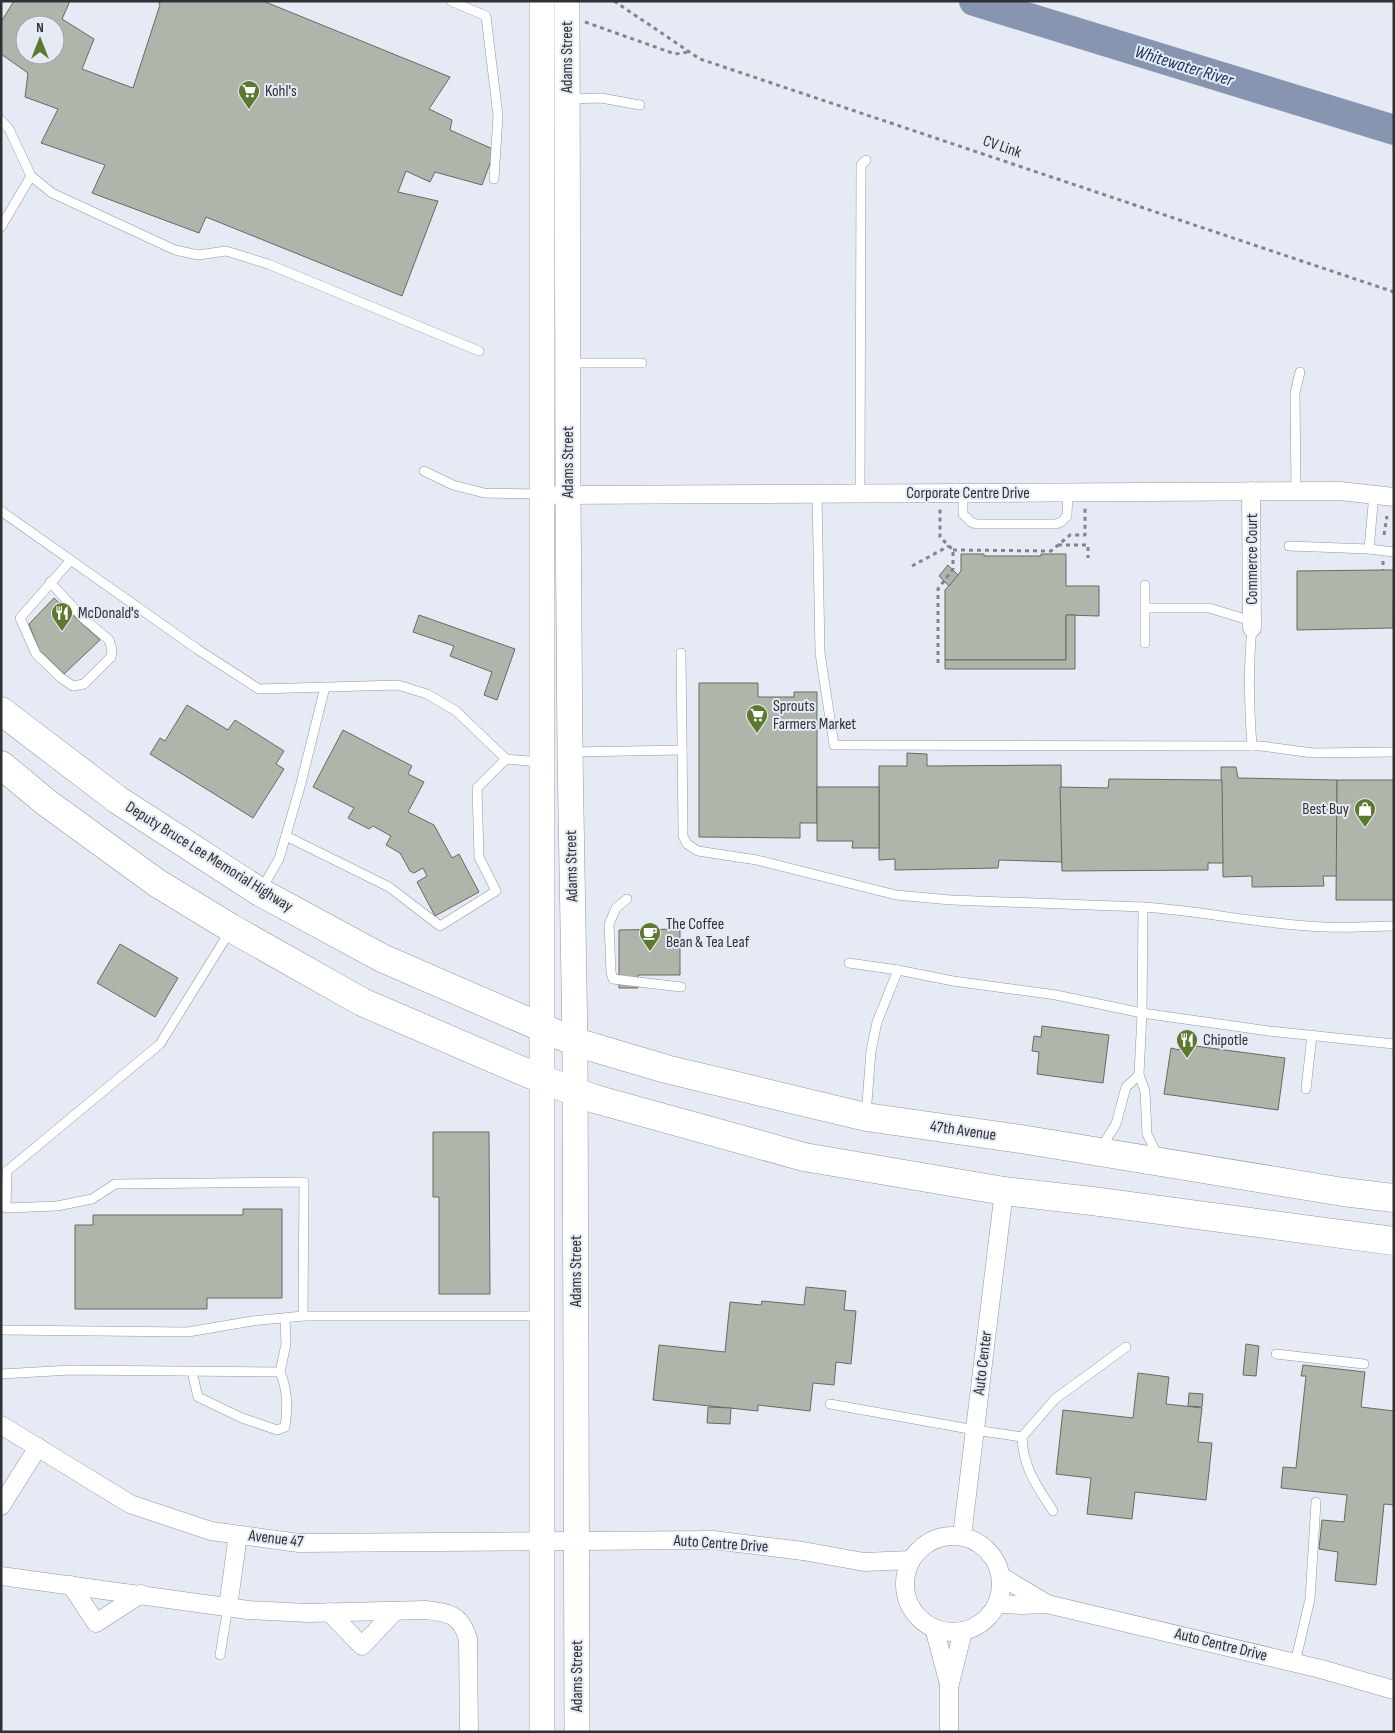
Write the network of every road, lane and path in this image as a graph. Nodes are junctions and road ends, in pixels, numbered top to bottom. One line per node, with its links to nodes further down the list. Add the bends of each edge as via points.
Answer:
1 (451, 1): 11 (lane, via 486,16 498,116)
2 (614, 1): 5 (path, CV Link)
3 (542, 10): 24 (street, Adams Street)
4 (567, 15): 5 (path, via 675,54); 6 (street, Adams Street)
5 (689, 52): 13 (path, CV Link, via 700,59)
6 (566, 99): 7 (lane, via 601,98); 15 (street, Adams Street)
7 (640, 106)
8 (1, 120): 10 (lane, via 9,129)
9 (866, 160): 23 (lane, via 861,165)
10 (31, 176): 12 (lane); 14 (lane, via 52,193 175,250 198,255 226,251 268,264)
11 (494, 179)
12 (1, 228)
13 (1394, 292)
14 (480, 352)
15 (568, 363): 16 (lane); 27 (street, Adams Street)
16 (642, 363)
17 (1300, 372): 20 (lane, via 1295,393)
18 (424, 471): 24 (lane, via 453,485 484,492)
19 (1251, 491): 20 (street, Corporate Centre Drive); 22 (street, Corporate Centre Drive); 48 (street, Commerce Court)
20 (1296, 491): 26 (street, Corporate Centre Drive)
21 (963, 492): 22 (street, Corporate Centre Drive); 22 (lane, via 963,514 976,524 1056,524 1067,516); 23 (street, Corporate Centre Drive)
22 (1068, 492)
23 (860, 493): 25 (street, Corporate Centre Drive)
24 (542, 494): 27 (street, Corporate Centre Drive); 59 (street, Adams Street)
25 (817, 494): 27 (street, Corporate Centre Drive); 54 (lane, via 820,653 834,745)
26 (1374, 494): 28 (street, Corporate Centre Drive); 37 (lane)
27 (568, 495): 56 (street, Adams Street)
28 (1394, 497)
29 (940, 508): 35 (path, via 940,537)
30 (1085, 508): 34 (path, via 1085,535 1070,535)
31 (1, 511): 41 (lane)
32 (1387, 516): 33 (path)
33 (1384, 539)
34 (1058, 545): 38 (path, via 1051,551); 40 (path, via 1088,545)
35 (949, 546): 38 (path); 42 (path)
36 (1289, 546): 37 (lane)
37 (1369, 549): 39 (lane)
38 (953, 550): 43 (path, via 953,569)
39 (1394, 552)
40 (1088, 558)
41 (70, 560): 45 (lane); 52 (lane, via 259,689)
42 (912, 566)
43 (948, 575): 44 (path); 51 (path, via 938,589)
44 (953, 580)
45 (50, 582): 45 (lane, via 20,618 36,654 73,686 84,684 111,657 109,640)
46 (1145, 585): 47 (lane)
47 (1145, 608): 48 (lane, via 1209,608); 49 (lane)
48 (1252, 624): 54 (lane, via 1249,657)
49 (1145, 643)
50 (681, 653): 55 (lane)
51 (938, 663)
52 (324, 687): 58 (lane, via 398,685 428,694 456,711); 61 (lane)
53 (1, 711): 62 (main road, Deputy Bruce Lee Memorial Highway, via 118,800)
54 (1252, 746): 57 (lane, via 1313,753)
55 (682, 750): 56 (lane); 64 (lane, via 684,836 687,844 698,851 757,860 911,897)
56 (570, 752): 73 (street, Adams Street)
57 (1394, 752)
58 (506, 759): 59 (lane); 61 (lane, via 476,788 479,857 496,890 440,926 389,887)
59 (541, 762): 71 (street, Adams Street)
60 (1, 765): 66 (main road, via 157,884)
61 (286, 836): 62 (lane, via 279,859)
62 (260, 892): 71 (main road, Deputy Bruce Lee Memorial Highway, via 382,958)
63 (627, 899): 69 (lane, via 616,908 609,924 610,972 614,979)
64 (1143, 906): 65 (lane, via 1325,927); 70 (lane)
65 (1394, 926)
66 (231, 928): 76 (main road, via 362,1002); 84 (lane, via 160,1044 7,1170)
67 (849, 963): 68 (lane)
68 (898, 970): 70 (lane); 79 (lane, via 878,1022 871,1051)
69 (681, 987)
70 (1142, 1013): 72 (lane); 75 (lane)
71 (541, 1028): 73 (main road, 47th Avenue); 76 (street, Adams Street)
72 (1312, 1035): 74 (lane); 77 (lane)
73 (575, 1042): 78 (street, Adams Street); 79 (main road, 47th Avenue, via 666,1069)
74 (1394, 1044)
75 (1139, 1075): 80 (lane, via 1126,1087 1116,1124); 81 (lane, via 1145,1091 1147,1134)
76 (541, 1079): 78 (main road); 87 (street, Adams Street)
77 (1306, 1089)
78 (575, 1092): 82 (main road, via 804,1157); 107 (street, Adams Street)
79 (866, 1118): 80 (main road, 47th Avenue)
80 (1098, 1152): 81 (main road, 47th Avenue)
81 (1162, 1162): 83 (main road, 47th Avenue)
82 (1004, 1191): 85 (main road); 98 (street, Auto Center)
83 (1394, 1198)
84 (3, 1208): 86 (lane, via 57,1206 92,1199 115,1184 304,1182)
85 (1394, 1241)
86 (303, 1316): 87 (lane); 88 (lane)
87 (542, 1316): 106 (street, Adams Street)
88 (285, 1318): 89 (lane, via 188,1332); 94 (lane, via 286,1344)
89 (1, 1330)
90 (1126, 1347): 99 (lane, via 1055,1399)
91 (1276, 1354): 92 (lane)
92 (1364, 1364)
93 (192, 1372): 94 (lane); 94 (lane, via 198,1397 277,1430 286,1427 287,1411 286,1386); 95 (lane, via 71,1370)
94 (280, 1372)
95 (1, 1374)
96 (830, 1404): 98 (lane)
97 (1, 1425): 100 (street, Avenue 47)
98 (975, 1430): 99 (lane); 105 (street, Auto Center)
99 (1022, 1437): 103 (lane, via 1022,1453 1028,1469)
100 (38, 1448): 102 (street); 104 (street, Avenue 47, via 130,1504 211,1531)
101 (1316, 1502): 123 (lane, via 1310,1599)
102 (1, 1506)
103 (1053, 1511)
104 (238, 1535): 106 (street, Avenue 47, via 299,1543); 117 (street)
105 (962, 1536): 108 (street, via 947,1535 932,1540); 111 (street, via 988,1550)
106 (542, 1542): 107 (street, Avenue 47); 127 (street, Adams Street)
107 (577, 1542): 109 (street, Auto Centre Drive, via 712,1540); 128 (street, Adams Street)
108 (911, 1560): 109 (street, Auto Centre Drive); 112 (street)
109 (864, 1562): 112 (street, Auto Centre Drive)
110 (1, 1576): 113 (street)
111 (1002, 1577): 115 (street, via 1002,1591); 116 (street, Auto Centre Drive)
112 (905, 1579): 120 (street, via 906,1594 912,1608 921,1620)
113 (72, 1585): 114 (street); 114 (street, via 96,1623)
114 (140, 1594): 117 (street)
115 (997, 1604): 116 (street, Auto Centre Drive); 121 (street, via 983,1622)
116 (1047, 1604): 123 (street, Auto Centre Drive)
117 (228, 1607): 119 (street); 122 (lane)
118 (395, 1611): 119 (street); 119 (street, via 362,1646); 126 (street, via 442,1611 464,1626 468,1639)
119 (329, 1612)
120 (934, 1628): 121 (street, via 948,1632); 124 (street)
121 (963, 1631): 124 (street)
122 (220, 1656)
123 (1295, 1663): 125 (street, Auto Centre Drive)
124 (950, 1687): 129 (street)
125 (1394, 1690)
126 (469, 1732)
127 (542, 1732)
128 (577, 1732)
129 (949, 1732)

